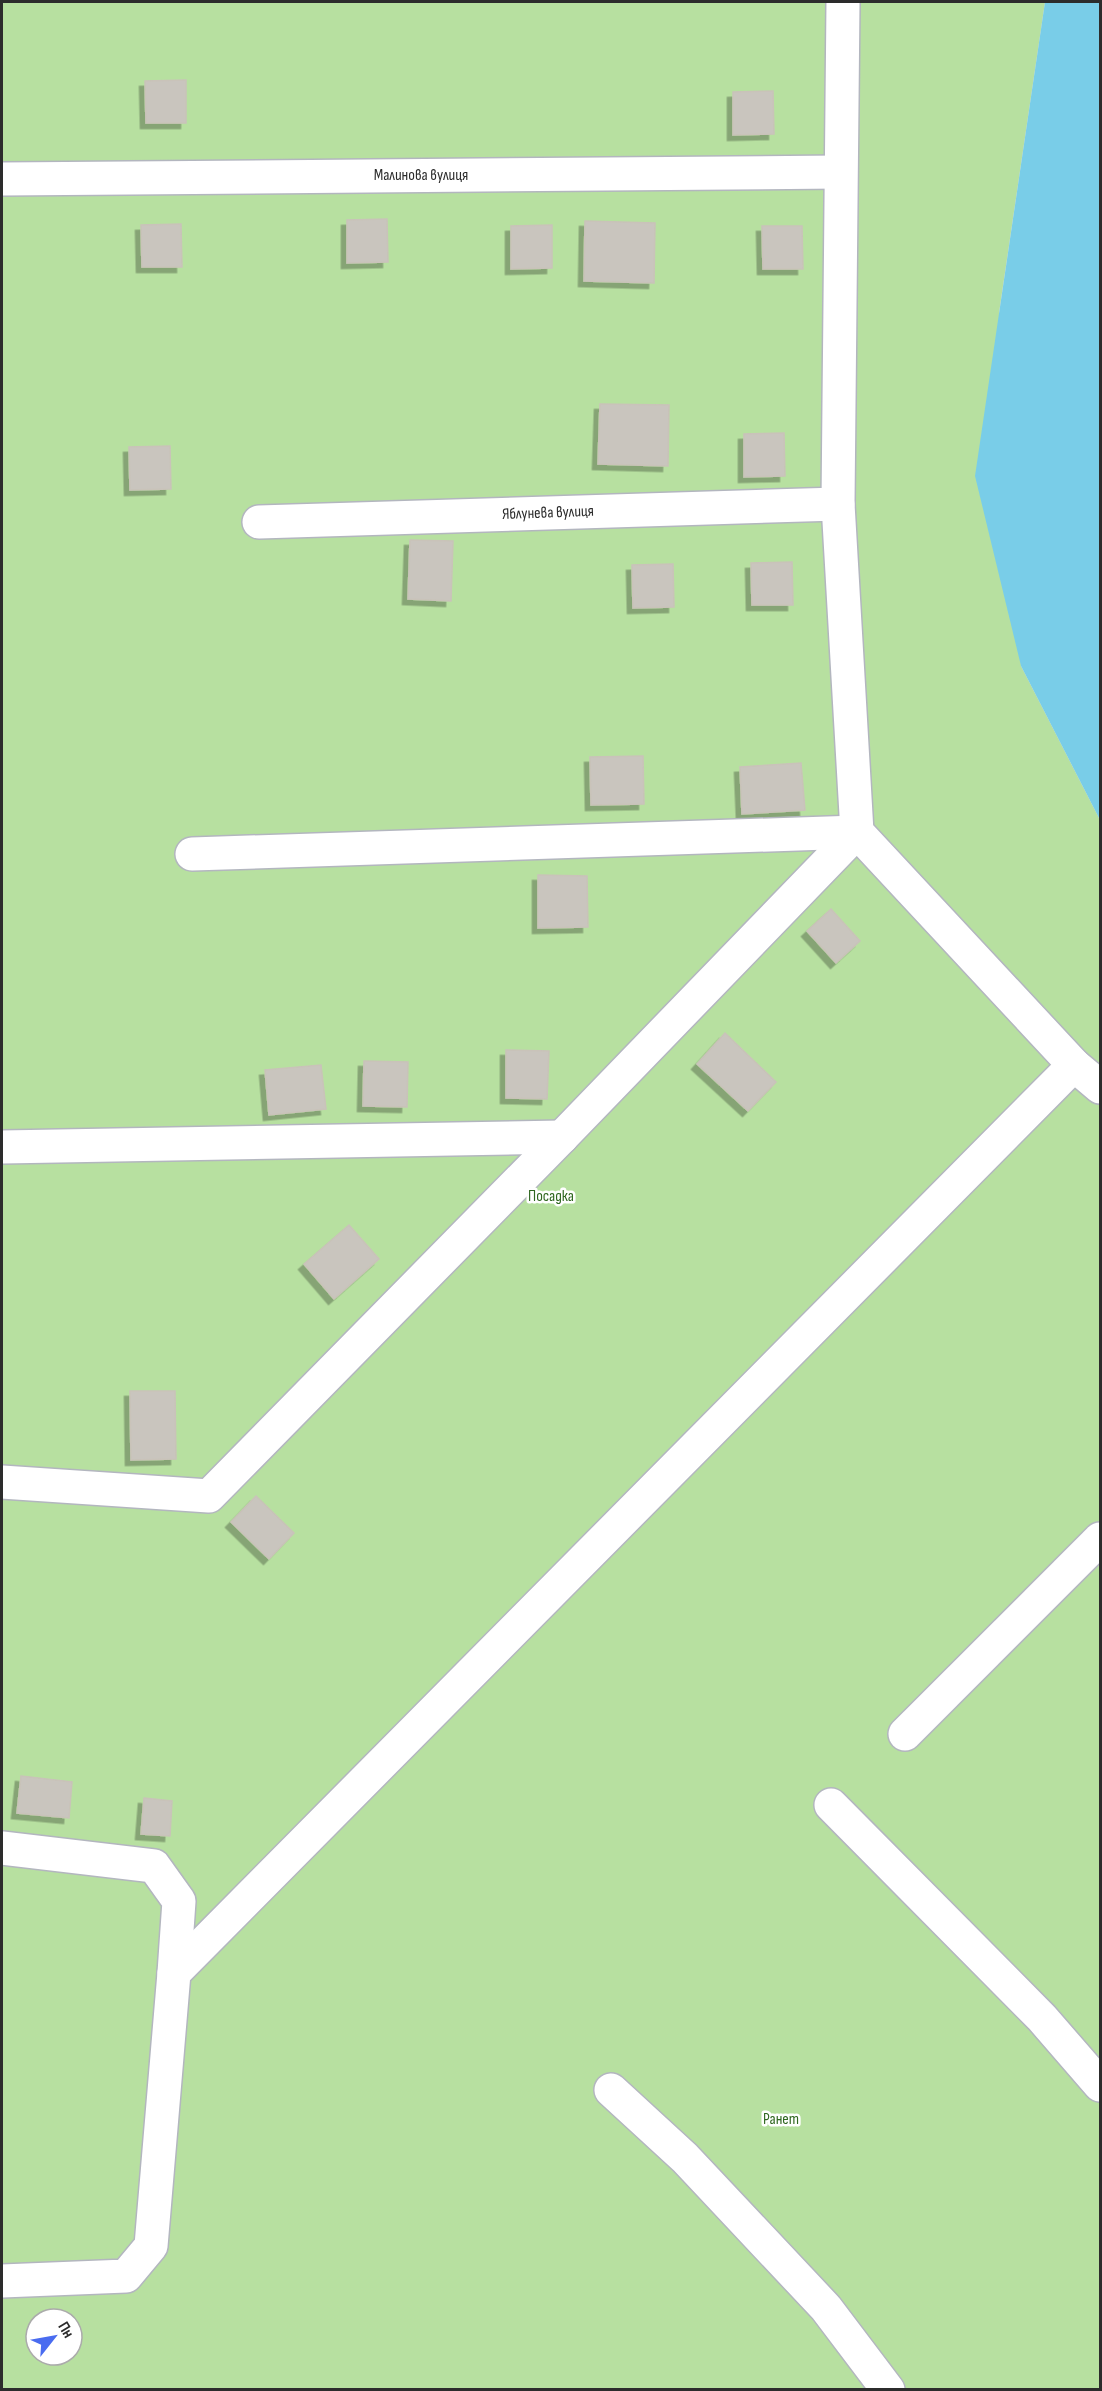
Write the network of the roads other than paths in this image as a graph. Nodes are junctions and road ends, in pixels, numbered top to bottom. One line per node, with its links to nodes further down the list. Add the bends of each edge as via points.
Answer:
1 (843, 2): 2 (street)
2 (840, 172): 3 (street, Малинова вулиця); 4 (street)
3 (2, 179)
4 (838, 504): 5 (street, Яблунева вулиця); 6 (street)
5 (259, 522)
6 (857, 832): 7 (street); 8 (street); 10 (street)
7 (192, 854)
8 (1074, 1065): 9 (street); 17 (street)
9 (1101, 1087)
10 (562, 1137): 11 (street); 12 (street, via 209,1496)
11 (2, 1147)
12 (2, 1482)
13 (1101, 1539): 14 (street)
14 (905, 1734)
15 (831, 1804): 18 (street, via 1042,2018)
16 (2, 1848): 17 (street, via 154,1866 179,1901)
17 (174, 1973): 20 (street, via 151,2246 126,2276)
18 (1101, 2085)
19 (611, 2090): 21 (street, via 685,2158 826,2308)
20 (2, 2282)
21 (888, 2390)

